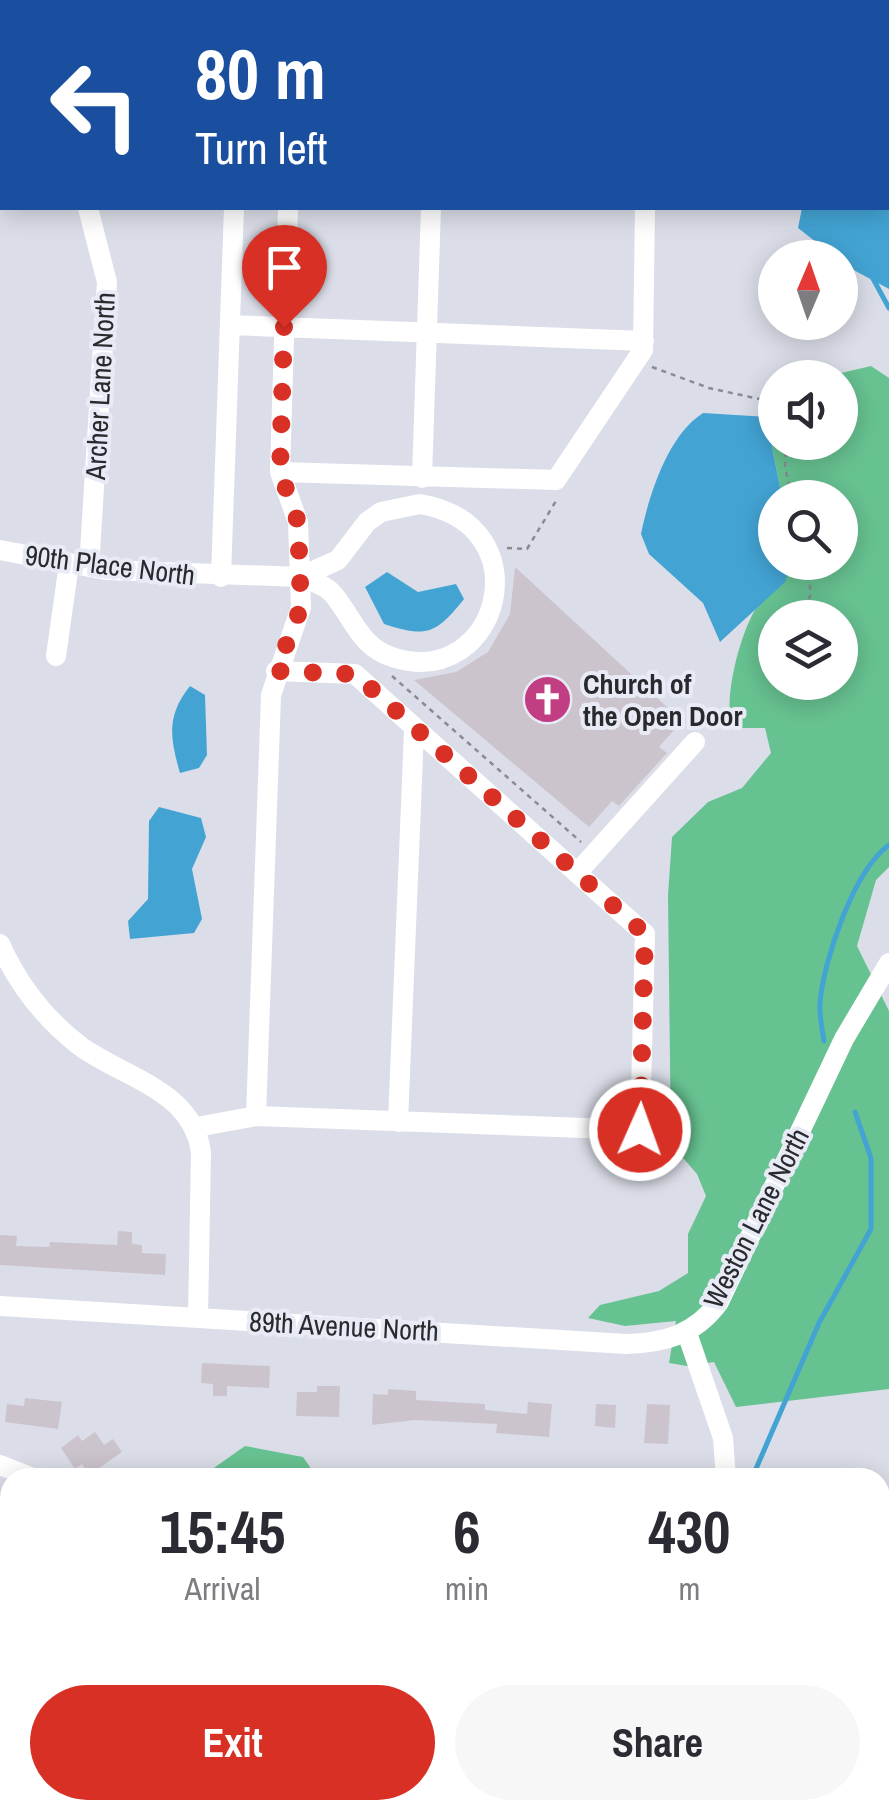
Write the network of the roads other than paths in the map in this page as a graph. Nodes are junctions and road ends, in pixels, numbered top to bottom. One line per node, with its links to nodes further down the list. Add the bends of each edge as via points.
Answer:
1 (89, 210): 13 (street, Archer Lane North, via 107,282)
2 (234, 210): 6 (street)
3 (288, 210): 7 (street)
4 (430, 210): 8 (street)
5 (645, 210): 9 (street)
6 (230, 325): 7 (street); 14 (street)
7 (284, 327): 8 (street); 10 (street)
8 (426, 332): 9 (street); 11 (street)
9 (640, 351): 11 (street, via 556,480)
10 (280, 472): 11 (street); 15 (street, via 298,522)
11 (422, 478)
12 (0, 550): 13 (street, 90th Place North)
13 (79, 566): 14 (street, 90th Place North); 16 (street, Archer Lane North)
14 (221, 577): 15 (street, 90th Place North)
15 (300, 577): 15 (street, via 332,592 378,652 415,662 458,651 475,637 493,606 496,580 476,528 443,508 420,504 381,512 338,560); 17 (street, via 301,607)
16 (56, 656)
17 (276, 671): 18 (street, via 355,674); 23 (street)
18 (414, 732): 20 (street); 24 (street)
19 (695, 742): 20 (street)
20 (576, 873): 24 (street, via 645,934 640,1130)
21 (0, 944): 25 (street, via 46,1016 112,1067 182,1106)
22 (889, 964): 28 (street, Weston Lane North, via 844,1039 719,1302)
23 (256, 1116): 24 (street); 25 (street)
24 (398, 1122)
25 (197, 1127): 27 (street)
26 (0, 1306): 27 (street, 89th Avenue North)
27 (198, 1318): 28 (street, 89th Avenue North, via 626,1344)
28 (686, 1333): 29 (street, Weston Lane North, via 723,1438)
29 (725, 1468)

